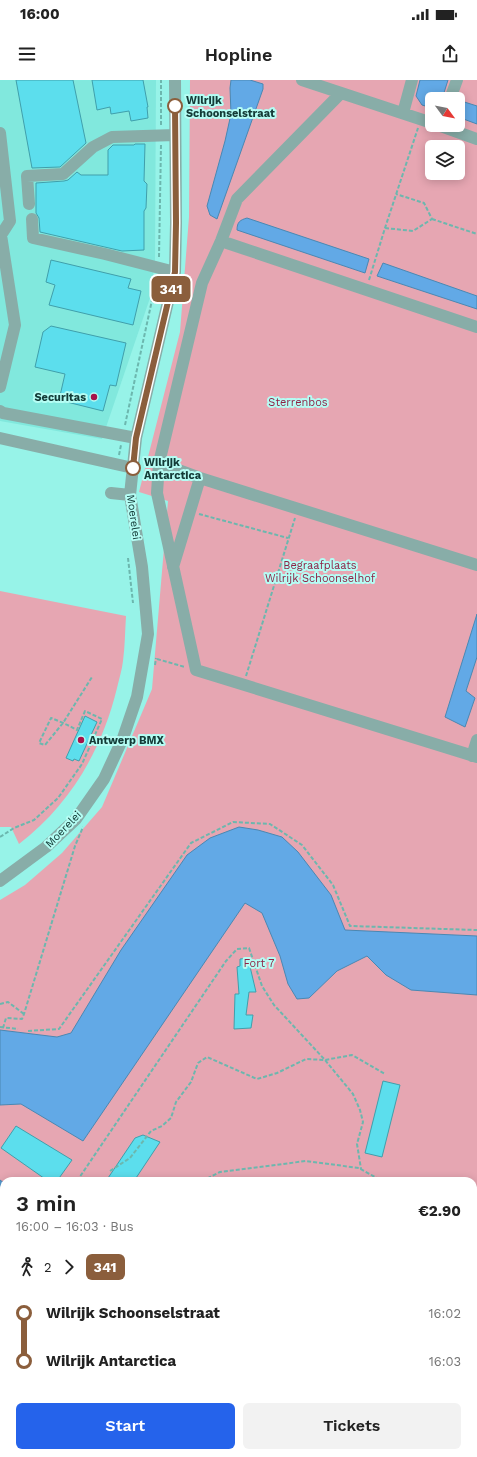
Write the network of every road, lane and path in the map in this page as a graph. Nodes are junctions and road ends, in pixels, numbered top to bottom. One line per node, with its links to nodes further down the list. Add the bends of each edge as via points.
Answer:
1 (175, 80): 12 (street, Moerelei)
2 (302, 80): 6 (street)
3 (412, 80): 7 (street)
4 (457, 80): 5 (street)
5 (453, 92)
6 (341, 93): 7 (street); 21 (street, via 238,198)
7 (403, 113): 8 (street)
8 (425, 121)
9 (431, 132): 14 (path)
10 (457, 132): 13 (street)
11 (0, 133): 20 (street, via 10,221)
12 (175, 135): 15 (street, via 112,137 93,147 63,174 27,176); 22 (street, Moerelei)
13 (477, 139)
14 (396, 194): 17 (path, via 424,203); 18 (path)
15 (30, 204)
16 (32, 219): 22 (street, via 33,238)
17 (432, 219): 18 (path, via 413,231); 19 (path)
18 (385, 228): 23 (path)
19 (477, 234)
20 (1, 235): 25 (street, via 15,325)
21 (221, 241): 23 (street); 29 (street, via 202,283)
22 (175, 272): 28 (street, Moerelei)
23 (366, 289): 24 (street)
24 (477, 327)
25 (0, 387)
26 (0, 411): 28 (street)
27 (0, 438): 30 (street)
28 (136, 438): 30 (street, Moerelei)
29 (159, 463): 31 (street); 38 (street, via 157,493)
30 (133, 468): 33 (street, Moerelei)
31 (200, 478): 34 (street); 35 (street)
32 (111, 493): 33 (street)
33 (130, 495): 39 (street, Moerelei, via 142,567 148,634)
34 (298, 508): 36 (path); 37 (street)
35 (190, 511): 36 (path); 38 (street)
36 (288, 538): 42 (path)
37 (477, 566)
38 (173, 568): 40 (street)
39 (144, 655): 40 (path); 48 (street, Moerelei, via 137,697 123,738 104,779 76,819 46,847)
40 (196, 670): 42 (street)
41 (92, 677): 43 (path)
42 (243, 685): 45 (street)
43 (63, 723): 43 (path, via 51,718 39,743 45,745); 46 (path, via 77,730 85,711 102,719 82,764 58,798 34,820)
44 (477, 740): 45 (street)
45 (474, 757)
46 (0, 836)
47 (75, 846): 51 (path)
48 (0, 881)
49 (477, 930): 55 (path, via 350,926 333,885 302,846 270,824 233,822 191,843 59,1029)
50 (0, 1004): 51 (path, via 8,1002)
51 (24, 1014): 53 (path, via 22,1019 6,1018)
52 (0, 1027): 53 (path)
53 (3, 1028): 54 (path)
54 (18, 1029)
55 (28, 1031)
56 (325, 1060): 57 (path, via 352,1055); 58 (path, via 353,1094 360,1110 363,1122 357,1144); 59 (path, via 306,1059 277,1073 257,1078 207,1057 198,1063 191,1082 176,1102 172,1118 151,1132 130,1158); 61 (path, via 274,1006 262,986 248,948 237,949 226,960)
57 (385, 1074)
58 (361, 1169): 60 (path); 62 (path, via 306,1161 220,1172)
59 (110, 1171)
60 (373, 1176)
61 (80, 1177)
62 (210, 1177)

